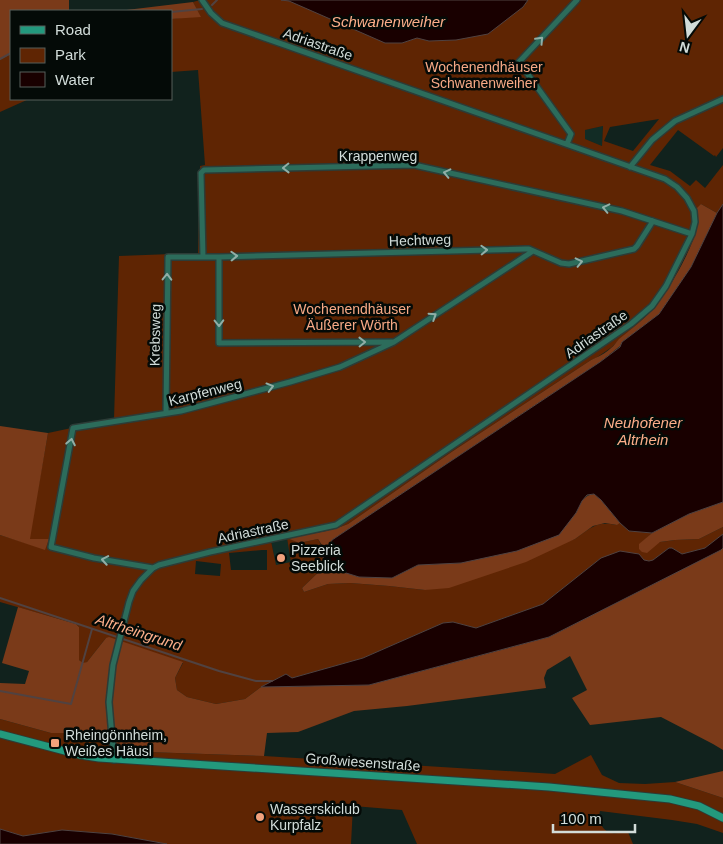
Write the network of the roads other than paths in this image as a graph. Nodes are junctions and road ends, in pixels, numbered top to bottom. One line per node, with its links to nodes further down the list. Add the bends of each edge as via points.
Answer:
1 (202, 0): 4 (street, Adriastraße, via 222,23)
2 (577, 0): 4 (street, one-way to 2, via 571,134 519,62)
3 (723, 99): 5 (street, via 674,121 652,140)
4 (567, 144): 5 (street, Adriastraße)
5 (630, 167): 7 (street, Adriastraße, via 665,179 677,187 694,210)
6 (653, 221): 7 (street, Krappenweg); 8 (street, Hechtweg, one-way to 6, via 565,264 634,249); 10 (street, Krappenweg, one-way to 10, via 622,211 414,165 204,170 201,173)
7 (692, 234): 14 (street, Adriastraße, via 666,286 645,314 336,525 210,552)
8 (533, 251): 11 (street, Hechtweg, one-way to 8); 12 (street, Karpfenweg, one-way to 8)
9 (168, 257): 10 (street, Hechtweg); 13 (street, Krebsweg, one-way to 9)
10 (202, 257): 11 (street, Hechtweg)
11 (219, 257): 12 (street, one-way to 12, via 219,343)
12 (394, 342): 13 (street, Karpfenweg, one-way to 12, via 324,372)
13 (166, 414): 14 (street, Karpfenweg, one-way to 13, via 51,547 73,428)
14 (153, 568): 16 (street, via 133,591 113,665 109,702)
15 (0, 734): 16 (street, Großwiesenstraße, via 80,755)
16 (114, 760): 17 (street, Großwiesenstraße, via 389,776 670,799 698,806)
17 (723, 818)

